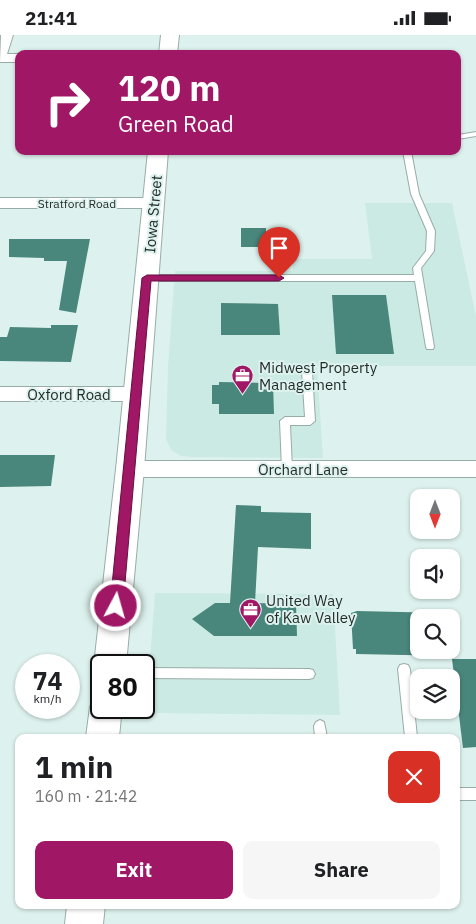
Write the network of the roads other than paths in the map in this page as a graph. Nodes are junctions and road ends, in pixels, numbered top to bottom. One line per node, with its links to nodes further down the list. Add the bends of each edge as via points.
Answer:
1 (7, 35): 4 (street)
2 (170, 35): 3 (highway)
3 (168, 50)
4 (0, 57): 5 (street)
5 (15, 58)
6 (476, 134): 7 (lane)
7 (461, 136)
8 (158, 155): 11 (highway, Iowa Street)
9 (408, 155): 13 (lane, via 415,193 431,231 430,251 417,268)
10 (0, 203): 11 (street, Stratford Road)
11 (154, 203): 12 (highway, Iowa Street)
12 (147, 278): 13 (lane); 17 (highway, Iowa Street)
13 (418, 278): 14 (lane)
14 (430, 347)
15 (307, 371): 19 (lane, via 310,421 285,421)
16 (0, 393): 17 (street, Oxford Road)
17 (137, 393): 18 (highway, Iowa Street)
18 (130, 469): 19 (street, Orchard Lane); 21 (highway, Iowa Street)
19 (287, 469): 20 (street, Orchard Lane)
20 (476, 469)
21 (111, 654)
22 (404, 669): 27 (lane)
23 (155, 673): 24 (lane)
24 (309, 674)
25 (105, 719): 26 (highway)
26 (103, 734)
27 (412, 734)
28 (460, 794): 29 (lane)
29 (476, 794)
30 (86, 909): 31 (highway)
31 (84, 924)

